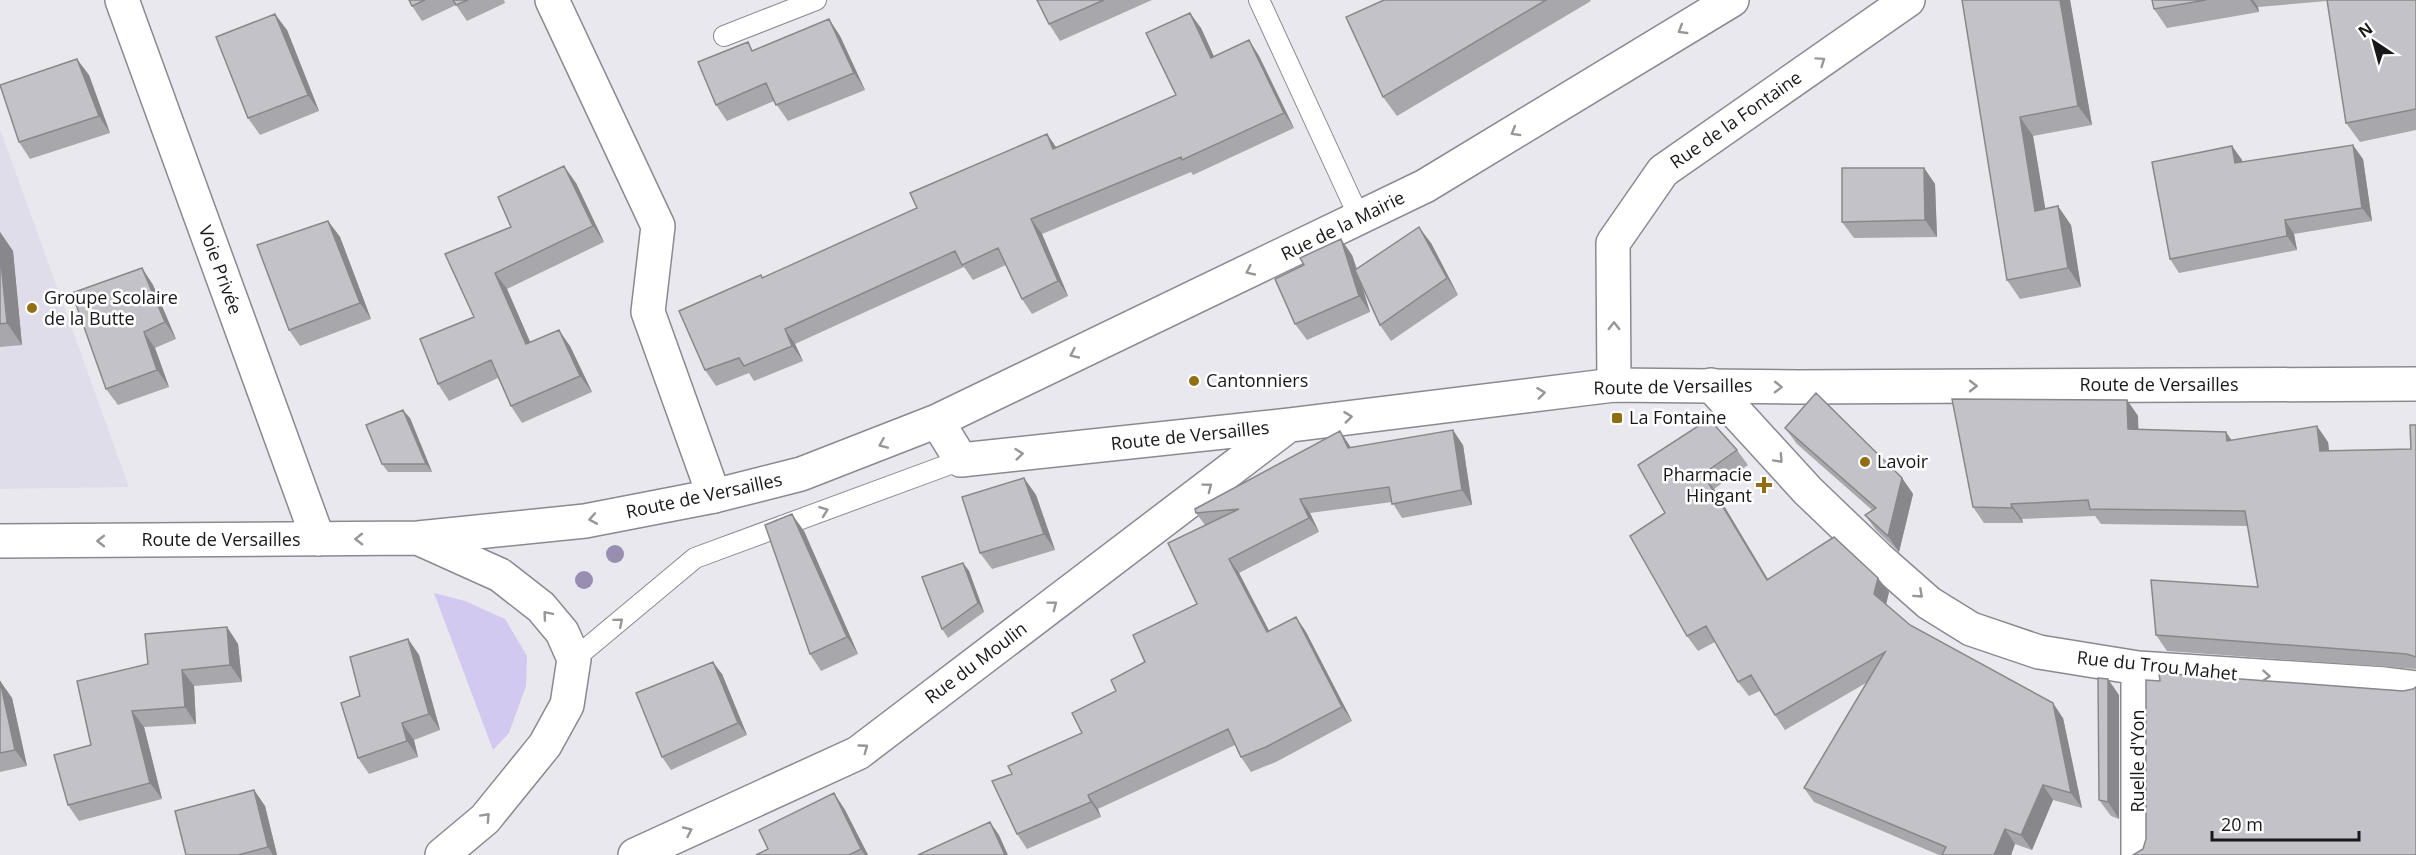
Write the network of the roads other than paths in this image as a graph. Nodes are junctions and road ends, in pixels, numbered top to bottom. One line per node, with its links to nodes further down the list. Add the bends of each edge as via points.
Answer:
1 (122, 0): 17 (main road, Voie Privée)
2 (552, 0): 15 (main road, via 658,226 648,312)
3 (816, 0): 7 (lane)
4 (1259, 0): 8 (lane)
5 (1732, 0): 8 (main road, Rue de la Mairie, one-way to 8, via 1425,186)
6 (1908, 0): 10 (main road, Rue de la Fontaine, one-way to 6, via 1613,243 1663,171)
7 (724, 36)
8 (1360, 219): 12 (main road, Rue de la Mairie, one-way to 12)
9 (2416, 384): 11 (main road, Route de Versailles, one-way to 9)
10 (1614, 385): 11 (main road, Route de Versailles); 13 (main road, Route de Versailles, one-way to 10)
11 (1711, 385): 20 (main road, Rue du Trou Mahet, one-way to 20, via 1809,491 1929,603 1971,629 2039,652)
12 (937, 421): 14 (main road); 15 (main road, Route de Versailles, one-way to 15, via 801,474)
13 (1290, 425): 14 (main road, Route de Versailles, one-way to 13); 23 (main road, Rue du Moulin, one-way to 13, via 858,753)
14 (961, 460): 19 (lane, one-way to 14, via 695,558)
15 (714, 496): 16 (main road, Route de Versailles, one-way to 16, via 585,520)
16 (418, 538): 17 (main road, Route de Versailles, one-way to 17); 19 (main road, one-way to 16, via 561,632 541,607 500,575)
17 (318, 539): 18 (main road, Route de Versailles, one-way to 18)
18 (0, 542)
19 (574, 660): 22 (main road, one-way to 19, via 485,819 545,745 567,705)
20 (2138, 668): 21 (main road, Rue du Trou Mahet, one-way to 21); 24 (main road, Ruelle d'Yon)
21 (2416, 688)
22 (442, 855)
23 (635, 855)
24 (2138, 855)

